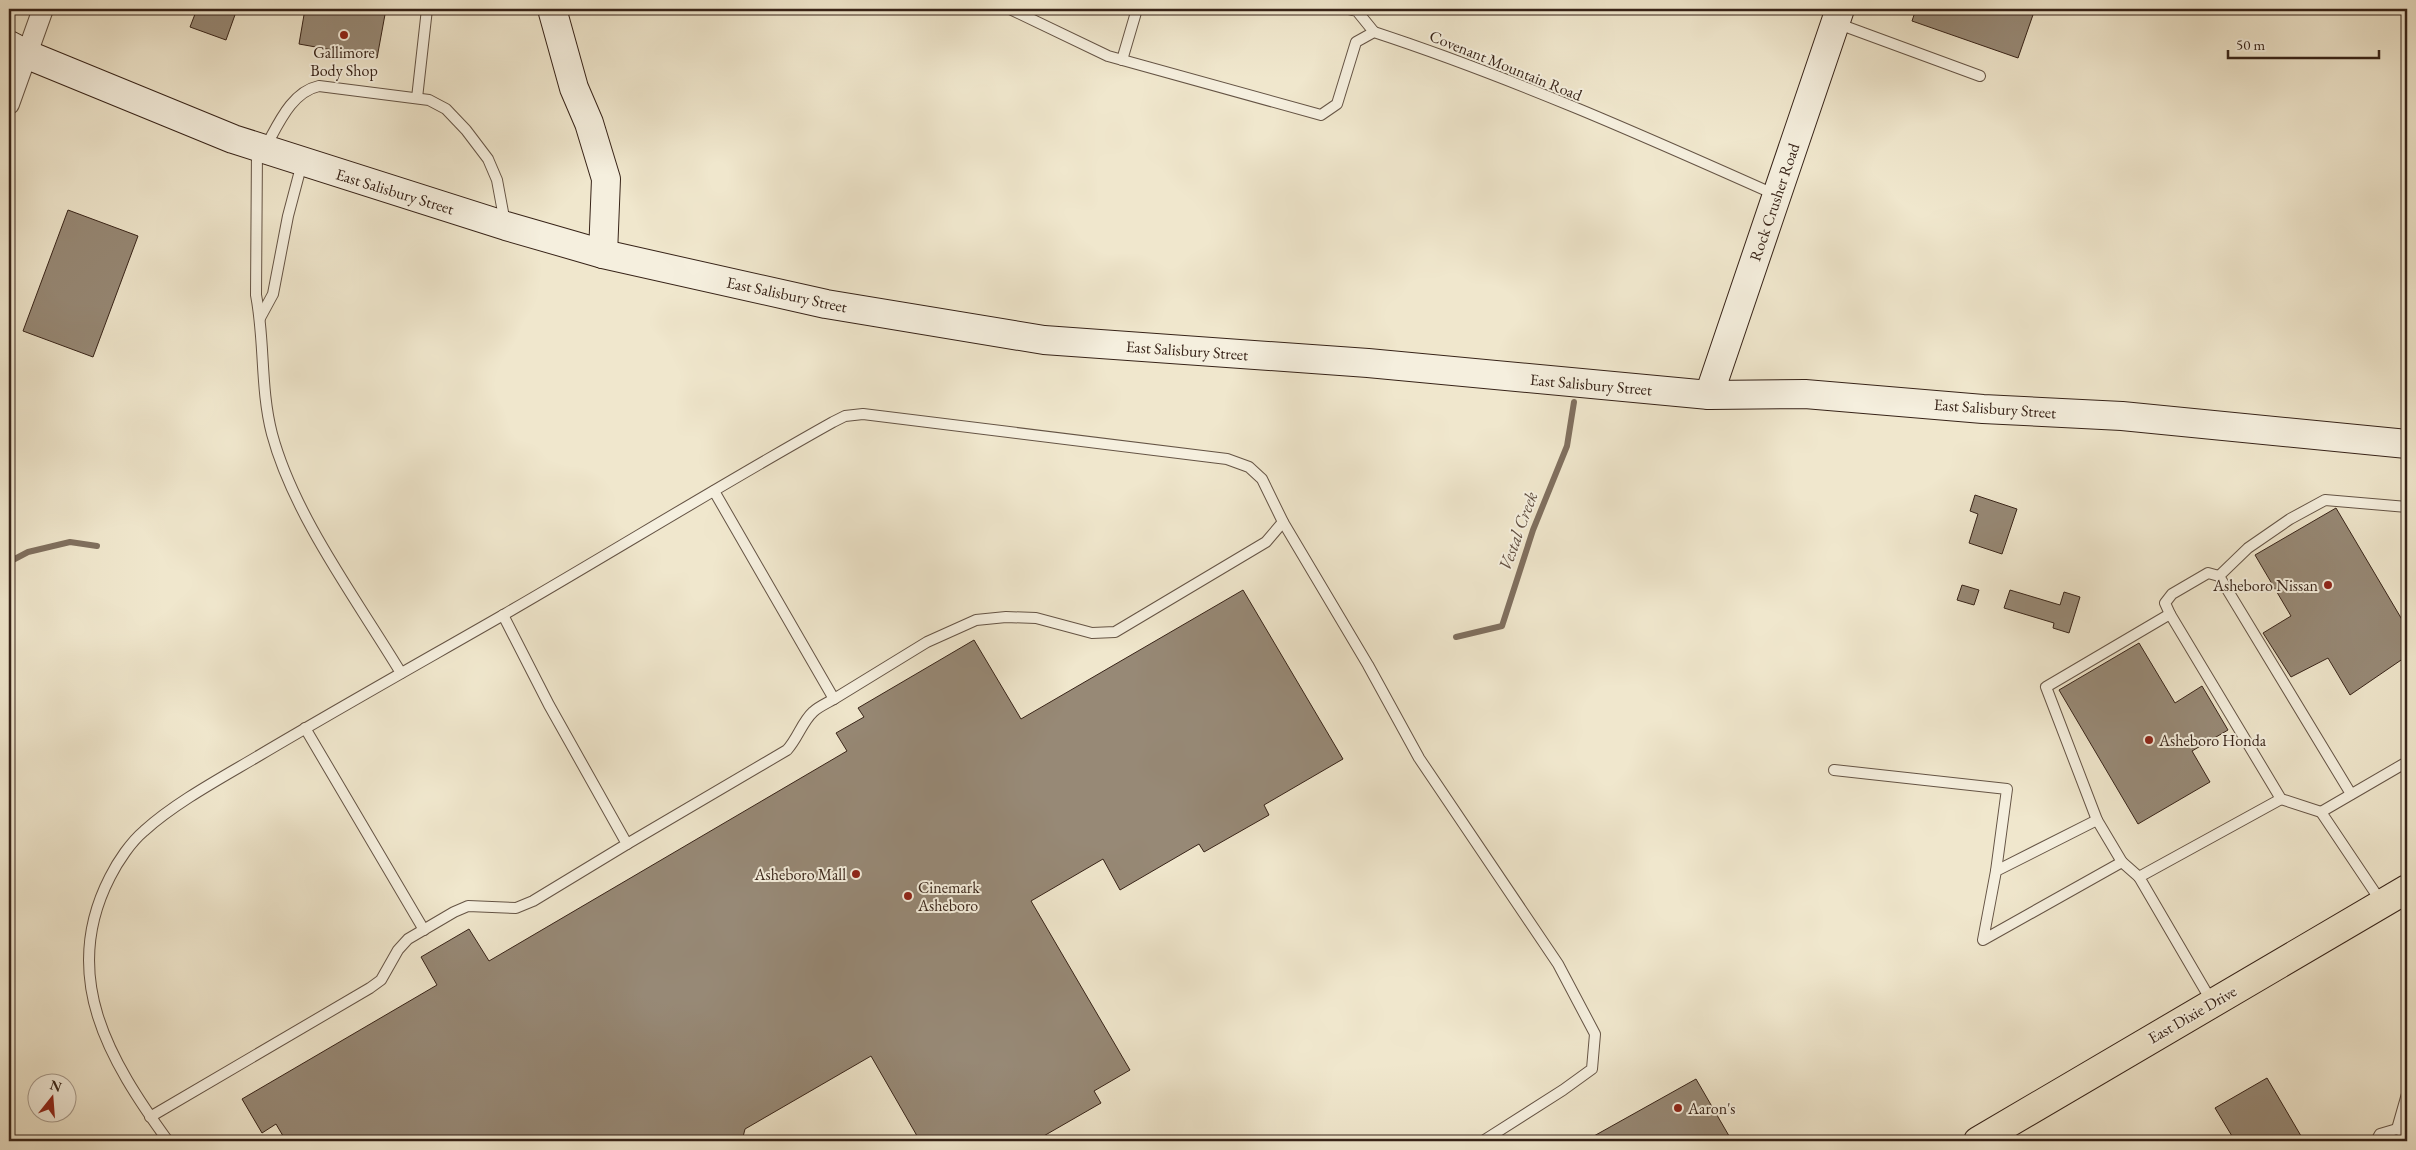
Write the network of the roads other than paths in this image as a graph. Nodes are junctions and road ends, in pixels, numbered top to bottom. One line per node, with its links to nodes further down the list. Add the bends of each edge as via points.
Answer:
1 (43, 9): 9 (street)
2 (428, 9): 12 (lane)
3 (552, 9): 18 (main road, via 574,88 589,123 606,179)
4 (1010, 9): 10 (lane)
5 (1137, 9): 10 (lane)
6 (1348, 9): 8 (lane, via 1357,11)
7 (1838, 16): 11 (lane); 16 (main road, Rock Crusher Road)
8 (1374, 32): 10 (lane, via 1356,42 1337,104 1322,115); 16 (lane, Covenant Mountain Road, via 1447,56)
9 (18, 50): 13 (street); 14 (main road, East Salisbury Street)
10 (1122, 60)
11 (1980, 76)
12 (417, 98): 14 (lane, via 319,86 308,88); 17 (lane, via 446,109 488,160 498,180)
13 (9, 104)
14 (261, 148): 15 (main road, East Salisbury Street); 19 (lane, via 256,295)
15 (302, 162): 17 (main road, East Salisbury Street); 19 (lane, via 273,294)
16 (1776, 195): 20 (main road, Rock Crusher Road)
17 (506, 226): 18 (main road, East Salisbury Street)
18 (603, 254): 20 (main road, East Salisbury Street, via 826,304 1044,340 1368,363)
19 (260, 318): 28 (lane, via 266,402 285,473 317,536)
20 (1709, 395): 21 (main road, East Salisbury Street, via 1805,394 2122,416)
21 (2407, 444)
22 (714, 491): 24 (lane, via 833,422 845,416 863,414 1227,459 1249,467 1262,480); 27 (lane); 29 (lane)
23 (2407, 507): 25 (lane, via 2325,500 2248,548)
24 (1283, 522): 29 (lane, via 1266,542 1115,632 1092,633 1036,618 976,620 926,642); 49 (lane, via 1419,758 1558,964 1595,1034 1592,1068)
25 (2219, 576): 26 (lane, via 2208,572 2172,594 2165,603); 33 (lane)
26 (2170, 614): 34 (lane); 36 (lane, via 2046,687)
27 (502, 615): 28 (lane); 37 (lane)
28 (401, 673): 30 (lane)
29 (834, 699): 37 (lane, via 813,711 787,750)
30 (305, 728): 43 (lane); 46 (lane, via 168,812 143,832 110,875 97,907 88,946 90,991 99,1025)
31 (2407, 762): 33 (lane)
32 (1834, 770): 39 (lane, via 2007,789)
33 (2351, 794): 35 (lane)
34 (2280, 799): 35 (lane); 40 (lane)
35 (2321, 812): 42 (lane)
36 (2097, 820): 38 (lane); 39 (lane)
37 (627, 844): 43 (lane, via 533,901 516,908 468,906)
38 (2122, 862): 39 (lane, via 1983,940); 40 (lane)
39 (1996, 871)
40 (2138, 877): 44 (lane)
41 (2407, 889): 42 (main road, East Dixie Drive)
42 (2383, 905): 44 (main road, East Dixie Drive)
43 (424, 930): 46 (lane, via 408,939 381,980 370,988)
44 (2213, 1003): 50 (main road, East Dixie Drive)
45 (2407, 1094): 47 (lane)
46 (150, 1117): 48 (lane)
47 (2402, 1131): 51 (lane, via 2380,1134)
48 (168, 1141)
49 (1483, 1141)
50 (1978, 1141)
51 (2376, 1141)

